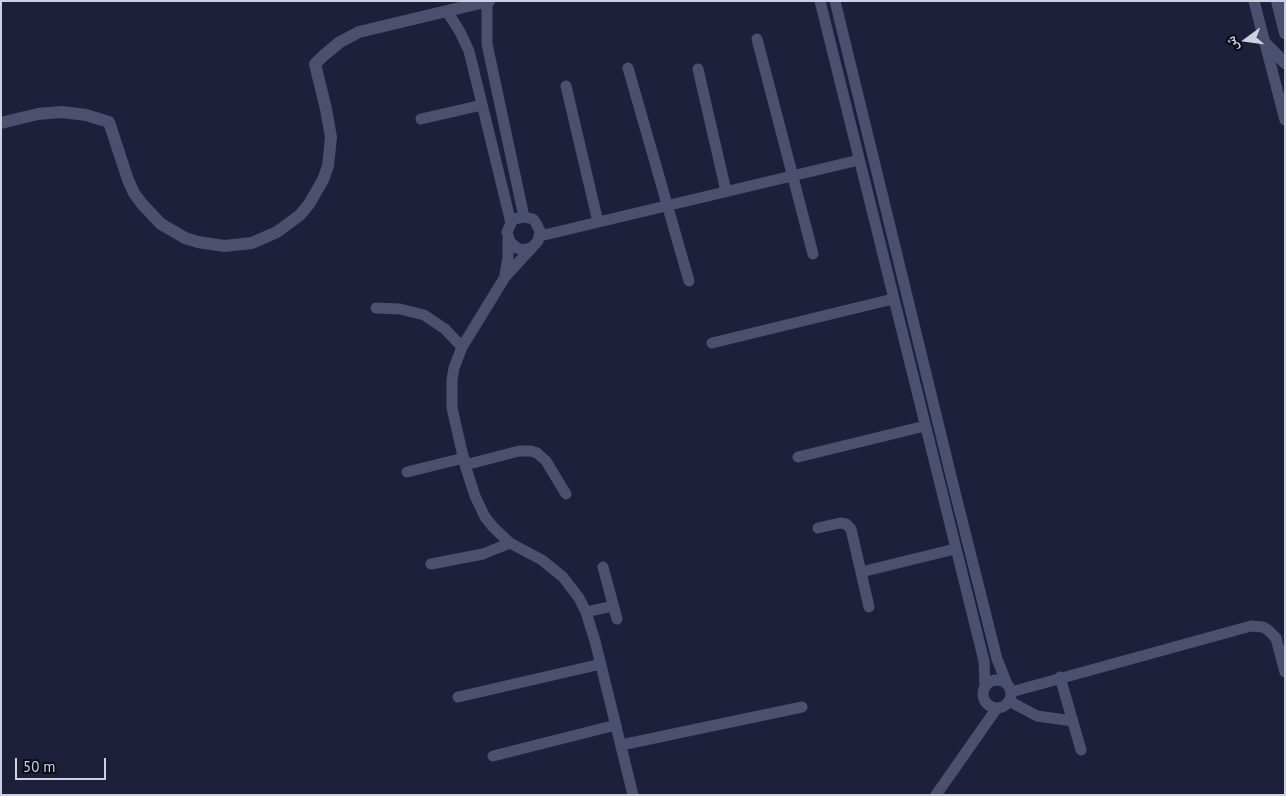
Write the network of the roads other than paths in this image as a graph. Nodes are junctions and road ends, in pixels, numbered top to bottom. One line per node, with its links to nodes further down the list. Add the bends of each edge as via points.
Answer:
1 (488, 1): 6 (street); 10 (street, via 486,31)
2 (820, 1): 20 (street)
3 (835, 1): 24 (street)
4 (1254, 1): 9 (street)
5 (1277, 1): 7 (street)
6 (447, 11): 11 (street, via 465,41); 19 (street, via 359,32 340,42 315,64 331,137 328,166 317,192 300,215 277,232 252,243 211,245 185,238 161,224 134,193 109,122 62,112)
7 (1285, 33)
8 (757, 39): 21 (street)
9 (1265, 43): 12 (street); 18 (street)
10 (489, 58): 11 (street); 26 (street)
11 (472, 61): 16 (street)
12 (1285, 63)
13 (628, 68): 23 (street)
14 (698, 69): 22 (street)
15 (566, 86): 27 (street)
16 (482, 104): 17 (street); 28 (street)
17 (421, 119)
18 (1285, 120)
19 (1, 123)
20 (859, 160): 21 (street); 25 (street)
21 (793, 176): 22 (street); 32 (street)
22 (726, 191): 23 (street)
23 (667, 205): 27 (street); 34 (street)
24 (886, 213): 25 (street); 43 (street)
25 (873, 216): 35 (street)
26 (524, 217): 28 (street); 29 (street, via 536,223)
27 (598, 222): 29 (street)
28 (511, 223): 30 (street)
29 (540, 236): 31 (street)
30 (508, 237): 31 (street, via 517,248); 33 (street)
31 (532, 248): 33 (street)
32 (813, 254)
33 (505, 276): 38 (street)
34 (689, 281)
35 (893, 299): 37 (street); 39 (street)
36 (376, 308): 38 (street, via 400,308 424,315 445,329)
37 (712, 343)
38 (462, 347): 41 (street, via 454,368 451,394)
39 (924, 426): 40 (street); 44 (street)
40 (798, 457)
41 (465, 462): 42 (street); 45 (street, via 531,451 546,461); 47 (street, via 485,517)
42 (407, 472)
43 (953, 484): 44 (street); 60 (street, via 997,659)
44 (940, 487): 48 (street)
45 (566, 494)
46 (818, 528): 51 (street, via 840,523 849,526)
47 (510, 542): 49 (street, via 483,554); 54 (street, via 553,568 572,587)
48 (955, 549): 51 (street); 59 (street, via 984,661)
49 (431, 564)
50 (603, 567): 52 (street)
51 (861, 572): 53 (street)
52 (613, 606): 54 (street); 55 (street)
53 (869, 606)
54 (586, 612): 56 (street)
55 (617, 619)
56 (601, 664): 61 (street); 65 (street)
57 (1285, 672): 58 (street, via 1276,638 1263,627 1251,626)
58 (1060, 677): 60 (street); 64 (street)
59 (985, 686): 60 (street, via 998,680); 63 (street, via 983,695 986,703)
60 (1009, 693): 63 (street, via 1002,708); 64 (street, via 1037,716)
61 (458, 697)
62 (802, 707): 66 (street)
63 (997, 708): 70 (street)
64 (1073, 721): 67 (street)
65 (616, 725): 66 (street); 68 (street)
66 (621, 744): 69 (street)
67 (1081, 750)
68 (492, 756)
69 (629, 794)
70 (936, 795)

